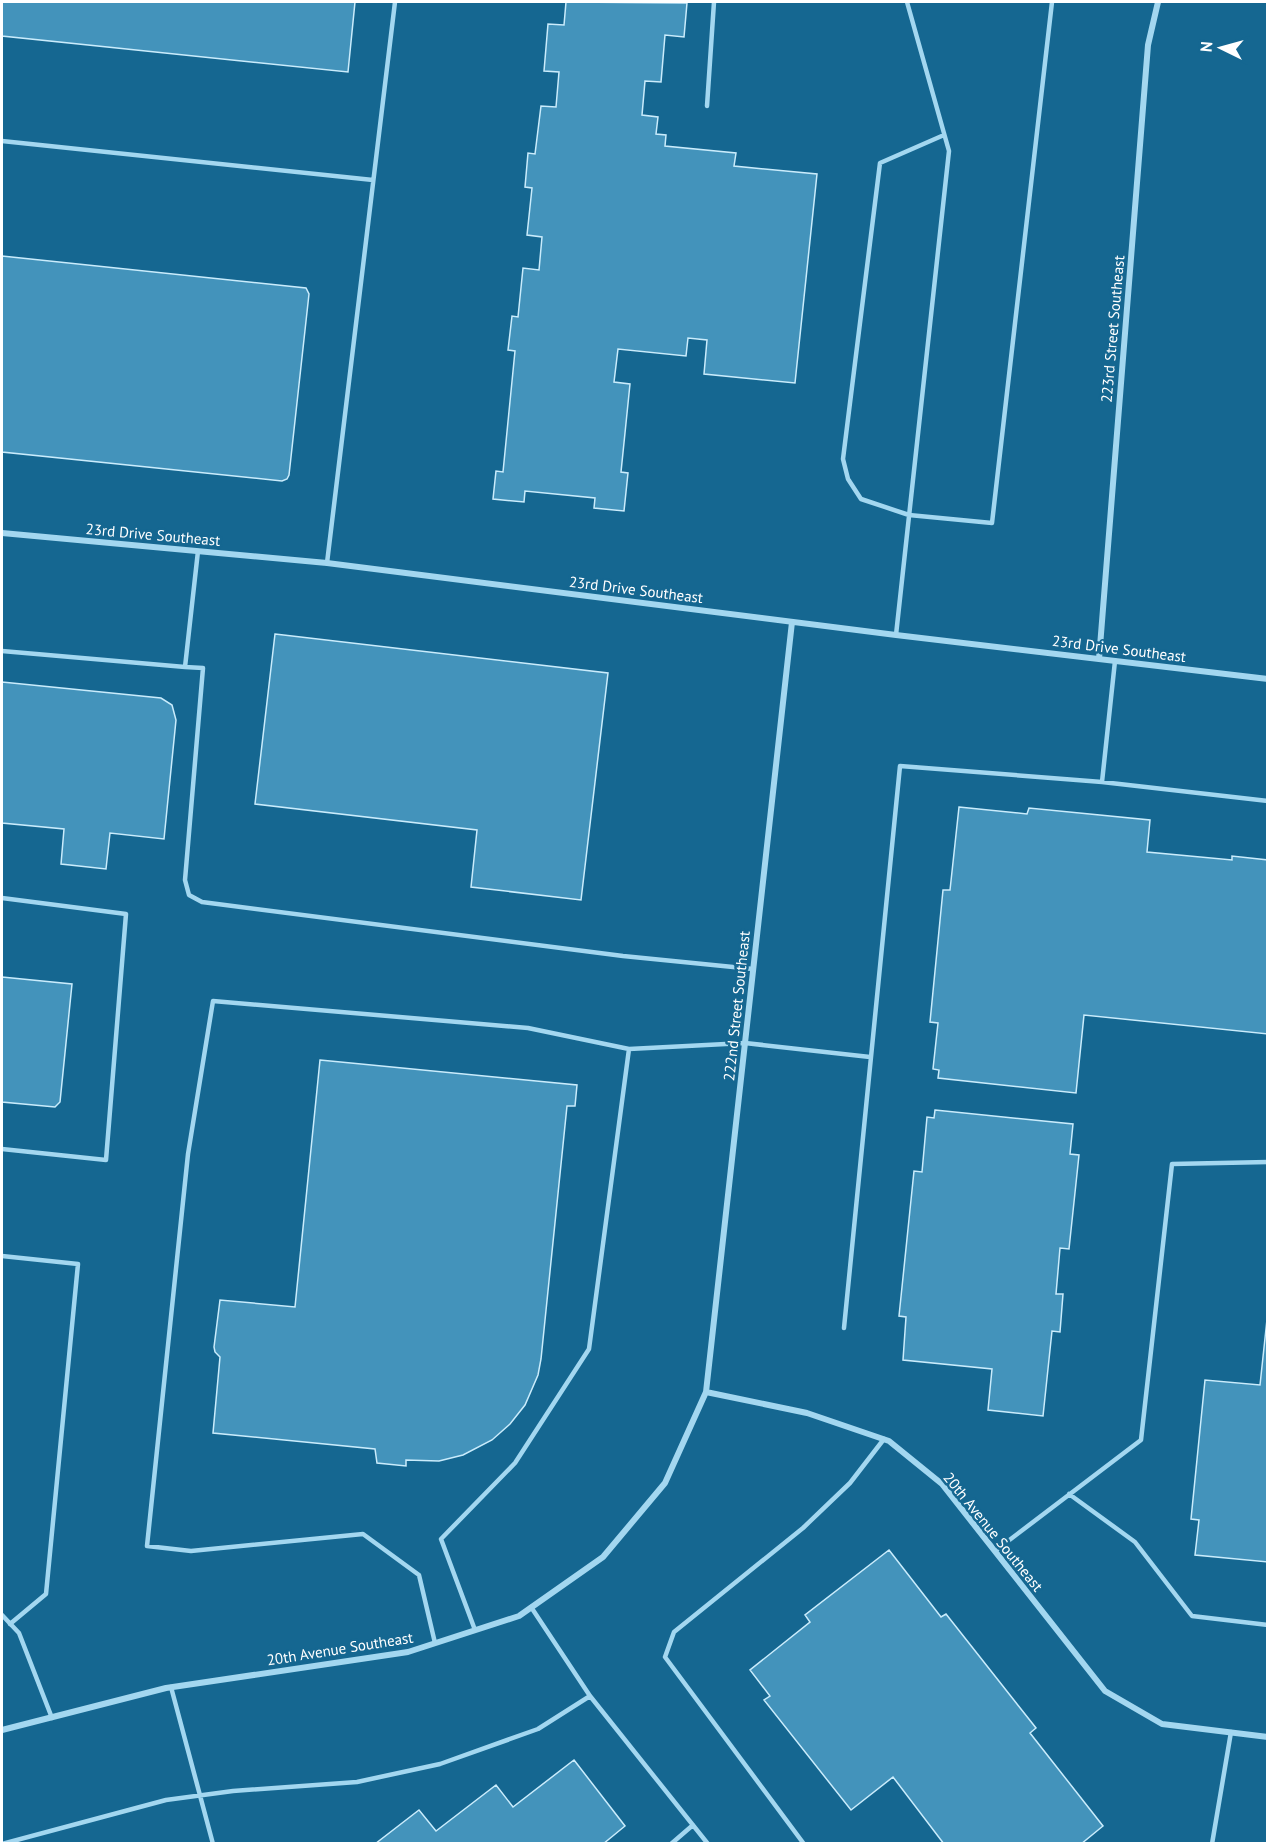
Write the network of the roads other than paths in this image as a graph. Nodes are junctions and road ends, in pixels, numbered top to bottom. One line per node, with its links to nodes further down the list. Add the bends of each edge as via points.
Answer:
1 (395, 2): 9 (lane)
2 (714, 2): 6 (lane)
3 (907, 2): 7 (lane)
4 (1052, 2): 10 (lane, via 992,523)
5 (1158, 2): 17 (street, 223rd Street Southeast, via 1148,45)
6 (707, 106)
7 (944, 135): 10 (lane, via 949,152); 10 (lane, via 880,163 843,459 848,479 861,498)
8 (2, 141): 9 (lane)
9 (374, 180): 13 (lane)
10 (909, 515): 15 (lane)
11 (2, 533): 12 (street, 23rd Drive Southeast)
12 (198, 551): 13 (street, 23rd Drive Southeast); 19 (lane)
13 (327, 563): 14 (street, 23rd Drive Southeast)
14 (792, 622): 15 (street, 23rd Drive Southeast); 24 (street, 222nd Street Southeast)
15 (896, 634): 17 (street, 23rd Drive Southeast)
16 (2, 651): 19 (lane)
17 (1099, 660): 18 (street, 23rd Drive Southeast)
18 (1115, 661): 20 (street, 23rd Drive Southeast); 21 (lane)
19 (185, 667): 24 (lane, via 203,668 185,880 189,896 202,902)
20 (1268, 679)
21 (1102, 782): 22 (lane); 27 (lane, via 900,766)
22 (1268, 801)
23 (2, 898): 28 (lane, via 126,914 106,1160)
24 (753, 969): 25 (street, 222nd Street Southeast)
25 (745, 1043): 26 (lane); 27 (lane); 32 (street, 222nd Street Southeast)
26 (629, 1049): 40 (lane, via 589,1349 515,1463 441,1539); 41 (lane, via 528,1028 213,1001 188,1154 147,1546 191,1551 363,1534 419,1575)
27 (870, 1057): 31 (lane)
28 (2, 1149)
29 (1268, 1162): 34 (lane, via 1172,1164 1141,1440)
30 (2, 1256): 38 (lane, via 78,1264 46,1594)
31 (844, 1328)
32 (706, 1392): 33 (street, 20th Avenue Southeast, via 807,1413); 36 (street, 20th Avenue Southeast, via 665,1483 603,1557)
33 (884, 1439): 35 (street, 20th Avenue Southeast, via 942,1484); 54 (lane, via 850,1482 803,1528 674,1632 665,1657)
34 (1070, 1494): 35 (lane); 39 (lane, via 1135,1542 1192,1616)
35 (995, 1551): 46 (street, 20th Avenue Southeast, via 1105,1691 1162,1724)
36 (531, 1607): 40 (street, 20th Avenue Southeast, via 519,1616); 43 (lane)
37 (2, 1615): 38 (lane)
38 (10, 1624): 44 (lane, via 19,1633)
39 (1268, 1625)
40 (475, 1630): 41 (street, 20th Avenue Southeast)
41 (435, 1643): 42 (street, 20th Avenue Southeast, via 408,1652)
42 (171, 1687): 44 (street, 20th Avenue Southeast); 48 (lane)
43 (590, 1696): 48 (lane, via 538,1730 440,1764 357,1782); 49 (lane)
44 (52, 1718): 45 (street, 20th Avenue Southeast)
45 (2, 1730)
46 (1231, 1732): 47 (street, 20th Avenue Southeast); 55 (lane)
47 (1268, 1737)
48 (201, 1796): 50 (lane, via 166,1800); 51 (lane)
49 (693, 1825): 52 (lane); 53 (lane)
50 (2, 1844)
51 (213, 1844)
52 (670, 1844)
53 (708, 1844)
54 (804, 1844)
55 (1212, 1844)

